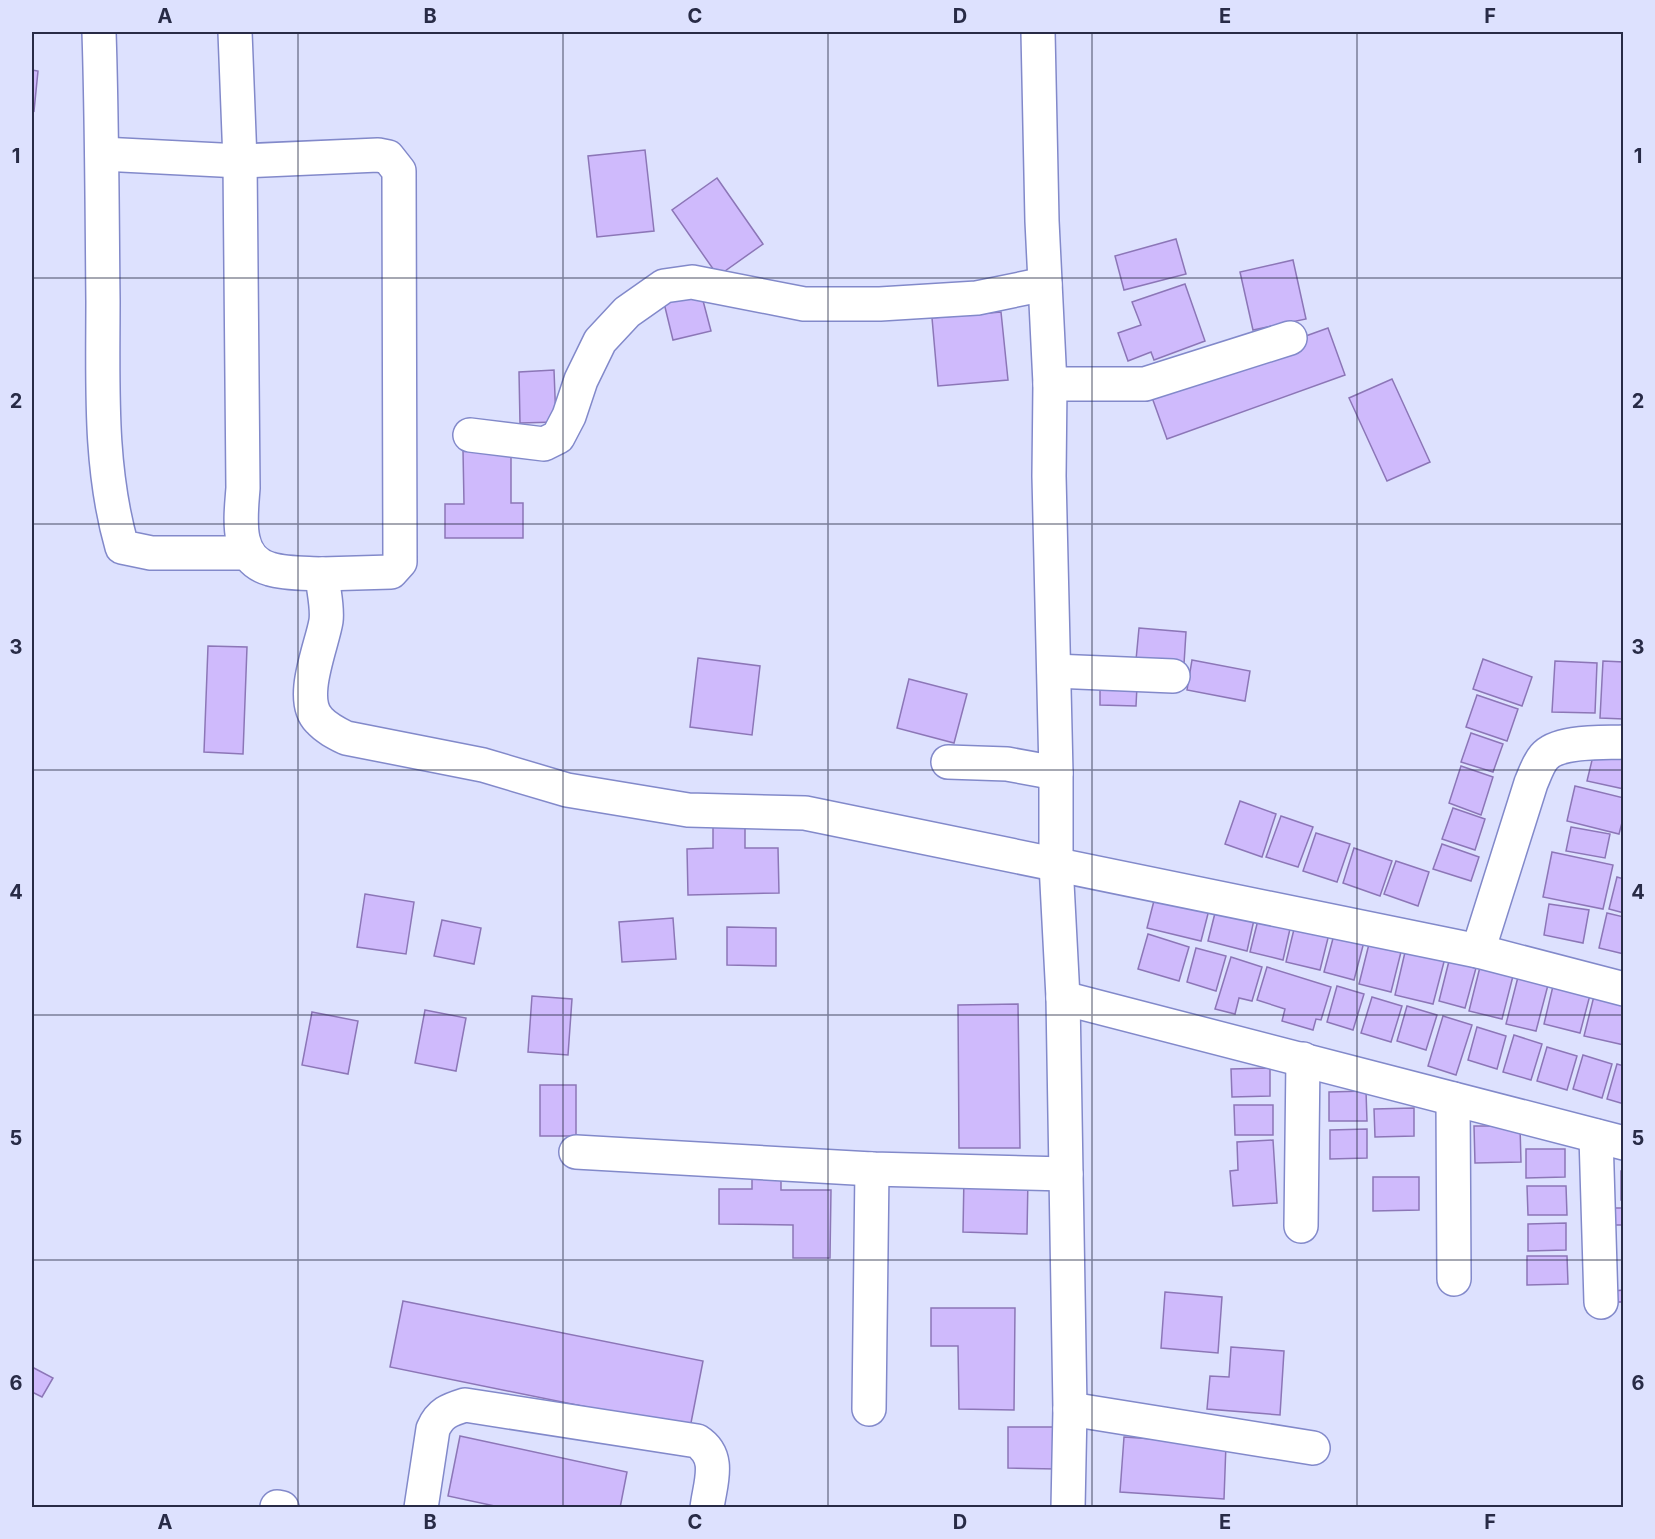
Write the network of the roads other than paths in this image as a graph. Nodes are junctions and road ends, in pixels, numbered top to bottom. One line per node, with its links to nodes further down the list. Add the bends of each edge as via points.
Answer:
1 (99, 32): 4 (street)
2 (235, 32): 5 (street)
3 (1038, 32): 6 (street)
4 (102, 154): 5 (street); 10 (street, via 103,440 122,547 151,553)
5 (240, 161): 10 (street, via 240,529); 11 (street, via 378,155 388,157 399,171 400,562 391,572)
6 (1045, 284): 8 (street); 9 (street, via 977,298 880,304 804,304 692,282 664,286 627,312 600,341 558,436 544,444)
7 (1290, 338): 8 (street, via 1145,384)
8 (1050, 384): 12 (street)
9 (470, 435)
10 (248, 553): 11 (street, via 269,569)
11 (322, 574): 17 (street, via 326,619 311,681 312,705 317,718 346,738 483,765 567,790 688,810 805,813)
12 (1054, 671): 13 (street); 16 (street)
13 (1173, 676)
14 (1623, 741): 18 (street, via 1573,744 1545,755 1531,783)
15 (948, 762): 16 (street, via 1007,764)
16 (1056, 773): 17 (street)
17 (1056, 864): 18 (street); 20 (street)
18 (1478, 951): 19 (street)
19 (1623, 989)
20 (1063, 998): 21 (street); 26 (street)
21 (1303, 1059): 22 (street); 27 (street)
22 (1453, 1099): 23 (street); 28 (street)
23 (1610, 1140): 29 (street)
24 (576, 1152): 25 (street)
25 (872, 1169): 26 (street); 30 (street)
26 (1066, 1174): 31 (street)
27 (1300, 1226)
28 (1454, 1279)
29 (1601, 1302)
30 (869, 1409)
31 (1070, 1409): 32 (street); 35 (street)
32 (1313, 1448)
33 (421, 1508): 34 (street, via 437,1419 444,1412 465,1405 697,1441 710,1454 713,1464)
34 (707, 1508)
35 (1068, 1508)

